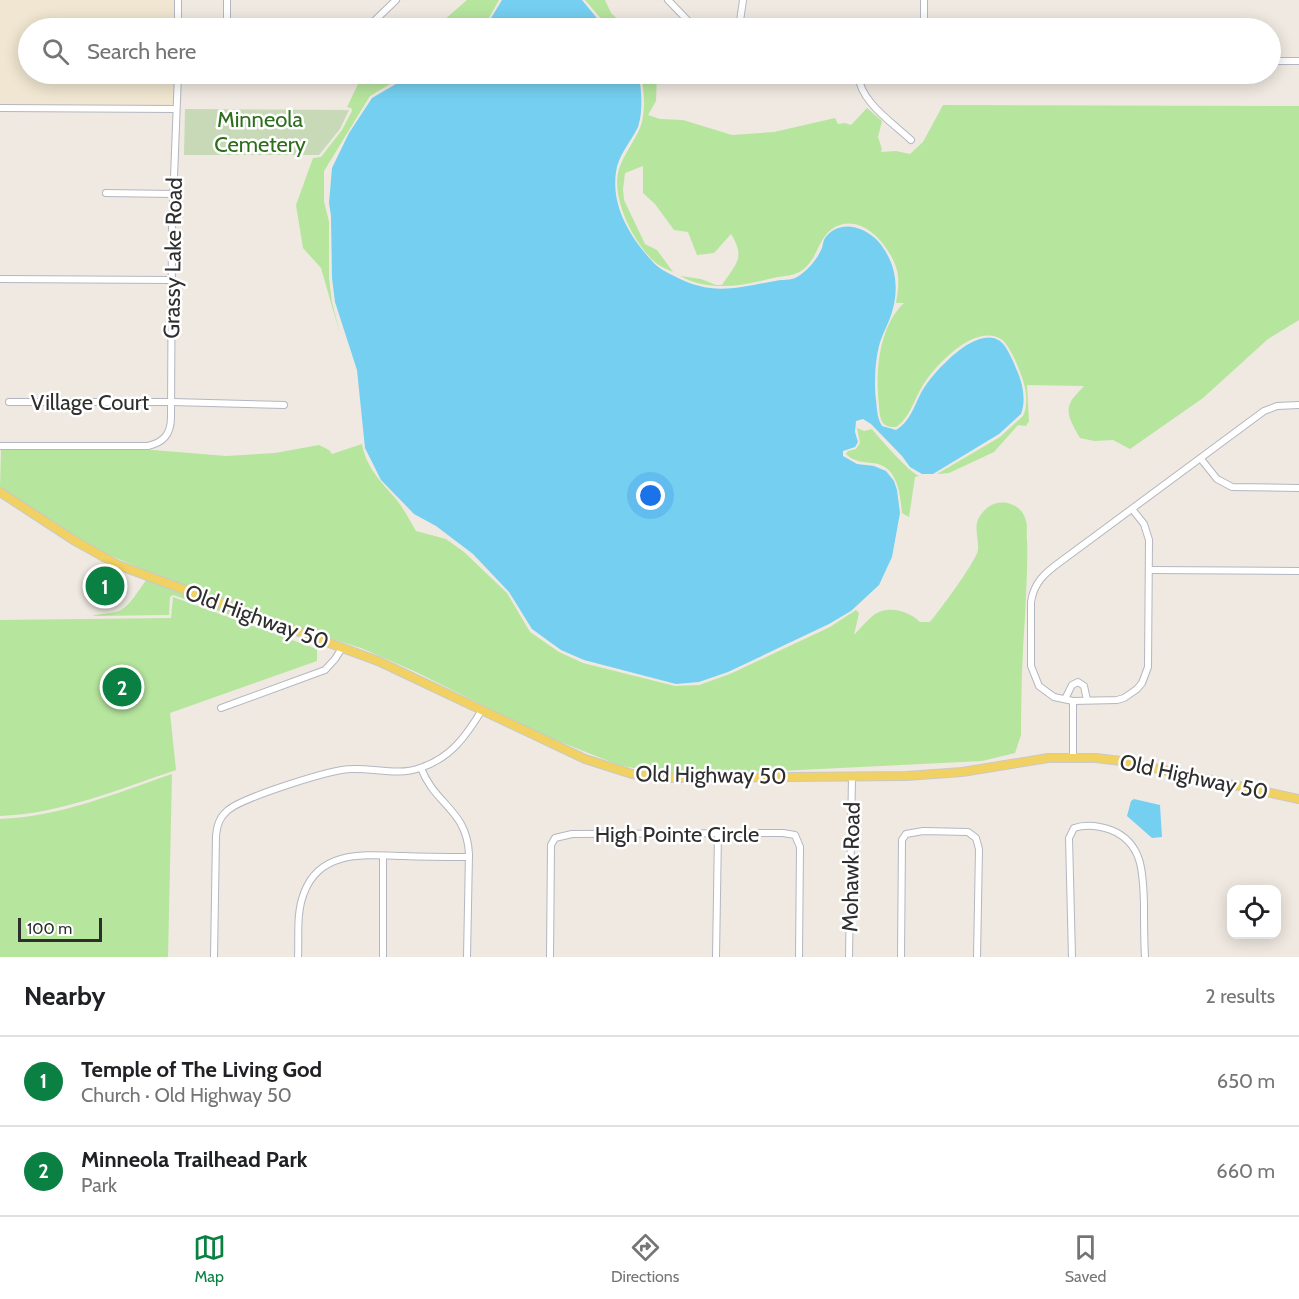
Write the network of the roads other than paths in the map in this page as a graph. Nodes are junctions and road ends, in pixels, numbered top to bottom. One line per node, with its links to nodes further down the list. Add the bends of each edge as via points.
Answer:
1 (178, 0): 7 (street)
2 (227, 0): 8 (street)
3 (396, 0): 9 (street)
4 (668, 0): 10 (street)
5 (743, 0): 11 (street)
6 (924, 0): 12 (street)
7 (178, 18)
8 (227, 18)
9 (377, 18)
10 (685, 18)
11 (741, 18)
12 (924, 18)
13 (1281, 61): 14 (street)
14 (1299, 61)
15 (178, 84): 18 (street, Grassy Lake Road)
16 (859, 84): 19 (street, via 866,97)
17 (0, 108): 18 (street)
18 (176, 109): 21 (street, Grassy Lake Road)
19 (911, 140)
20 (106, 193): 21 (street)
21 (173, 194): 23 (street, Grassy Lake Road)
22 (0, 279): 23 (street)
23 (171, 280): 25 (street, Grassy Lake Road)
24 (9, 402): 25 (street, Village Court)
25 (172, 402): 26 (street, Village Court); 28 (street, Grassy Lake Road, via 169,433 157,444)
26 (284, 405)
27 (1299, 405): 29 (street, via 1272,407)
28 (0, 446)
29 (1201, 459): 30 (street, via 1217,479 1233,487); 32 (street)
30 (1299, 488)
31 (0, 492): 35 (main road, Old Highway 50, via 118,565)
32 (1132, 509): 33 (street, via 1146,530); 36 (street, via 1041,576 1032,591 1032,673 1043,690)
33 (1149, 570): 34 (street); 37 (street, via 1146,676 1124,698)
34 (1299, 571)
35 (342, 648): 39 (street, via 329,667 318,674); 40 (main road, Old Highway 50)
36 (1065, 699): 37 (street, via 1078,682 1083,684); 38 (street)
37 (1088, 700): 38 (street)
38 (1073, 701): 41 (street)
39 (221, 708)
40 (482, 710): 42 (street, via 460,743); 43 (main road, Old Highway 50, via 585,759 632,774 669,778)
41 (1073, 757): 43 (main road, Old Highway 50, via 938,775); 44 (main road, Old Highway 50, via 1121,762)
42 (421, 768): 47 (street, via 432,790 458,816); 48 (street, via 402,772 341,770 228,810 219,820 216,836)
43 (852, 776): 55 (street, Mohawk Road)
44 (1299, 800)
45 (718, 833): 52 (street, High Pointe Circle, via 572,834 555,838 551,845); 53 (street); 54 (street, High Pointe Circle, via 783,833 798,838)
46 (383, 856): 47 (street); 49 (street, via 345,856 328,863 313,876 301,902); 50 (street)
47 (469, 857): 51 (street)
48 (214, 957)
49 (298, 957)
50 (383, 957)
51 (467, 957)
52 (550, 957)
53 (717, 957)
54 (799, 957)
55 (849, 957)
56 (901, 957): 57 (street, via 902,840 906,834 934,831 968,832 976,838)
57 (977, 957)
58 (1072, 957): 59 (street, via 1070,838 1074,828 1089,826 1120,835 1137,852 1143,873)
59 (1145, 957)

